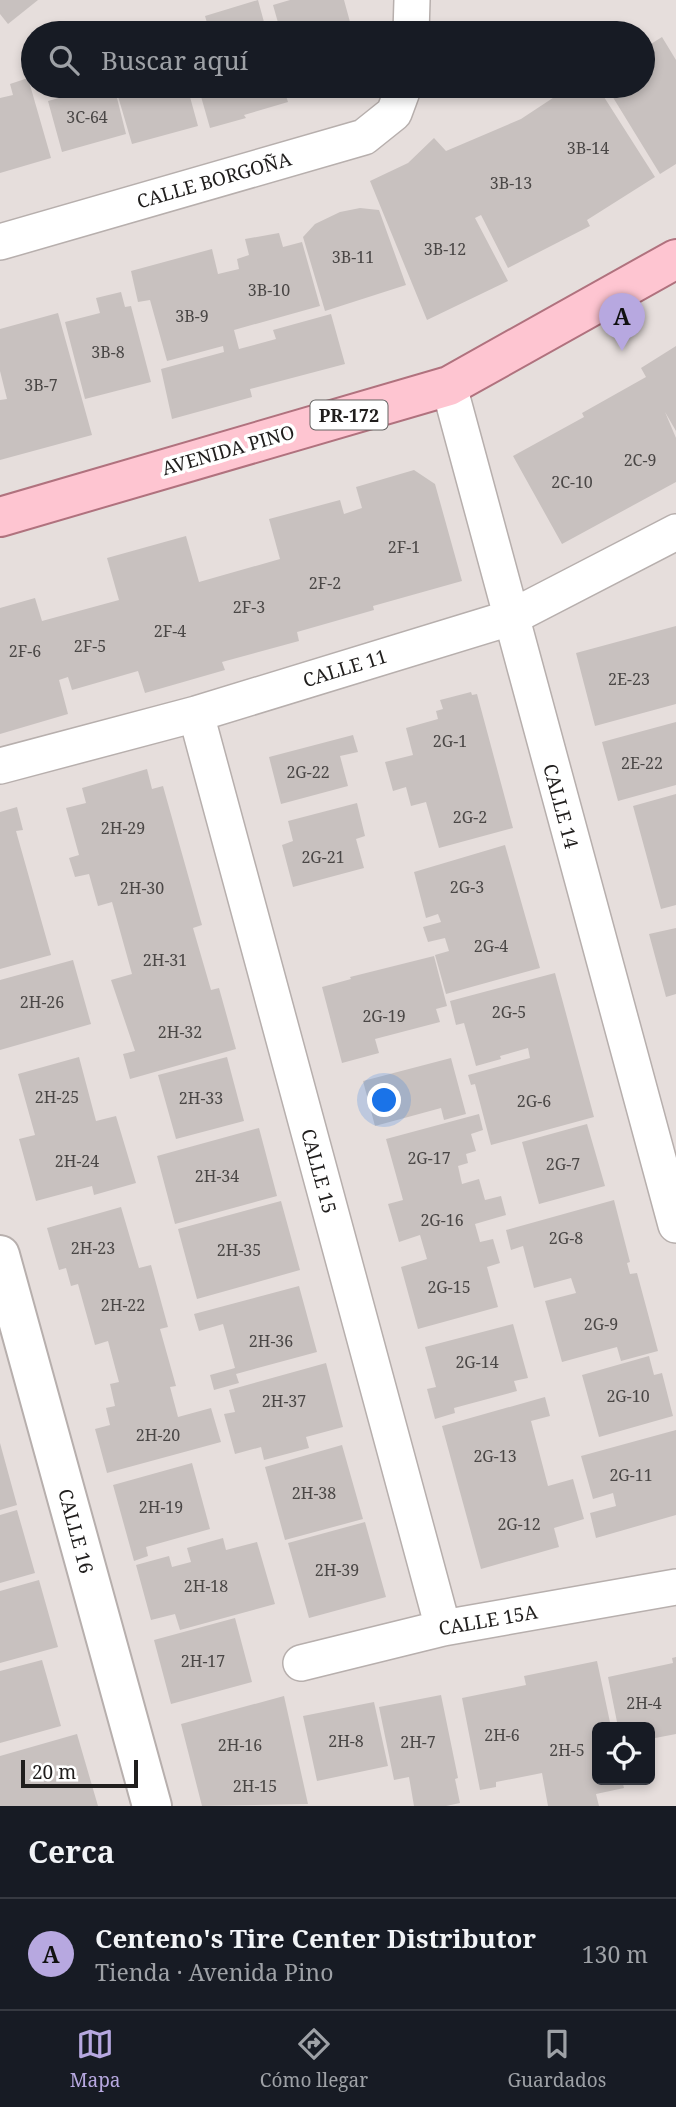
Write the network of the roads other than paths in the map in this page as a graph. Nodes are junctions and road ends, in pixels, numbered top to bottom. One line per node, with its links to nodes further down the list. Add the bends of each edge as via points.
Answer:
1 (412, 0): 2 (street)
2 (411, 21)
3 (400, 98): 4 (street, CALLE BORGOÑA, via 394,113 365,137)
4 (0, 242)
5 (676, 259): 6 (main road, AVENIDA PINO / PR-172)
6 (449, 386): 7 (main road, AVENIDA PINO / PR-172); 9 (street, CALLE 14)
7 (0, 517)
8 (676, 532): 9 (street, CALLE 11)
9 (510, 618): 10 (street, CALLE 11); 12 (street, CALLE 14)
10 (195, 714): 11 (street, CALLE 11); 15 (street, CALLE 15)
11 (0, 766)
12 (676, 1224)
13 (0, 1255): 17 (street, CALLE 16)
14 (676, 1587): 15 (street, CALLE 15A)
15 (443, 1628): 16 (street, CALLE 15A)
16 (301, 1663)
17 (152, 1806)

